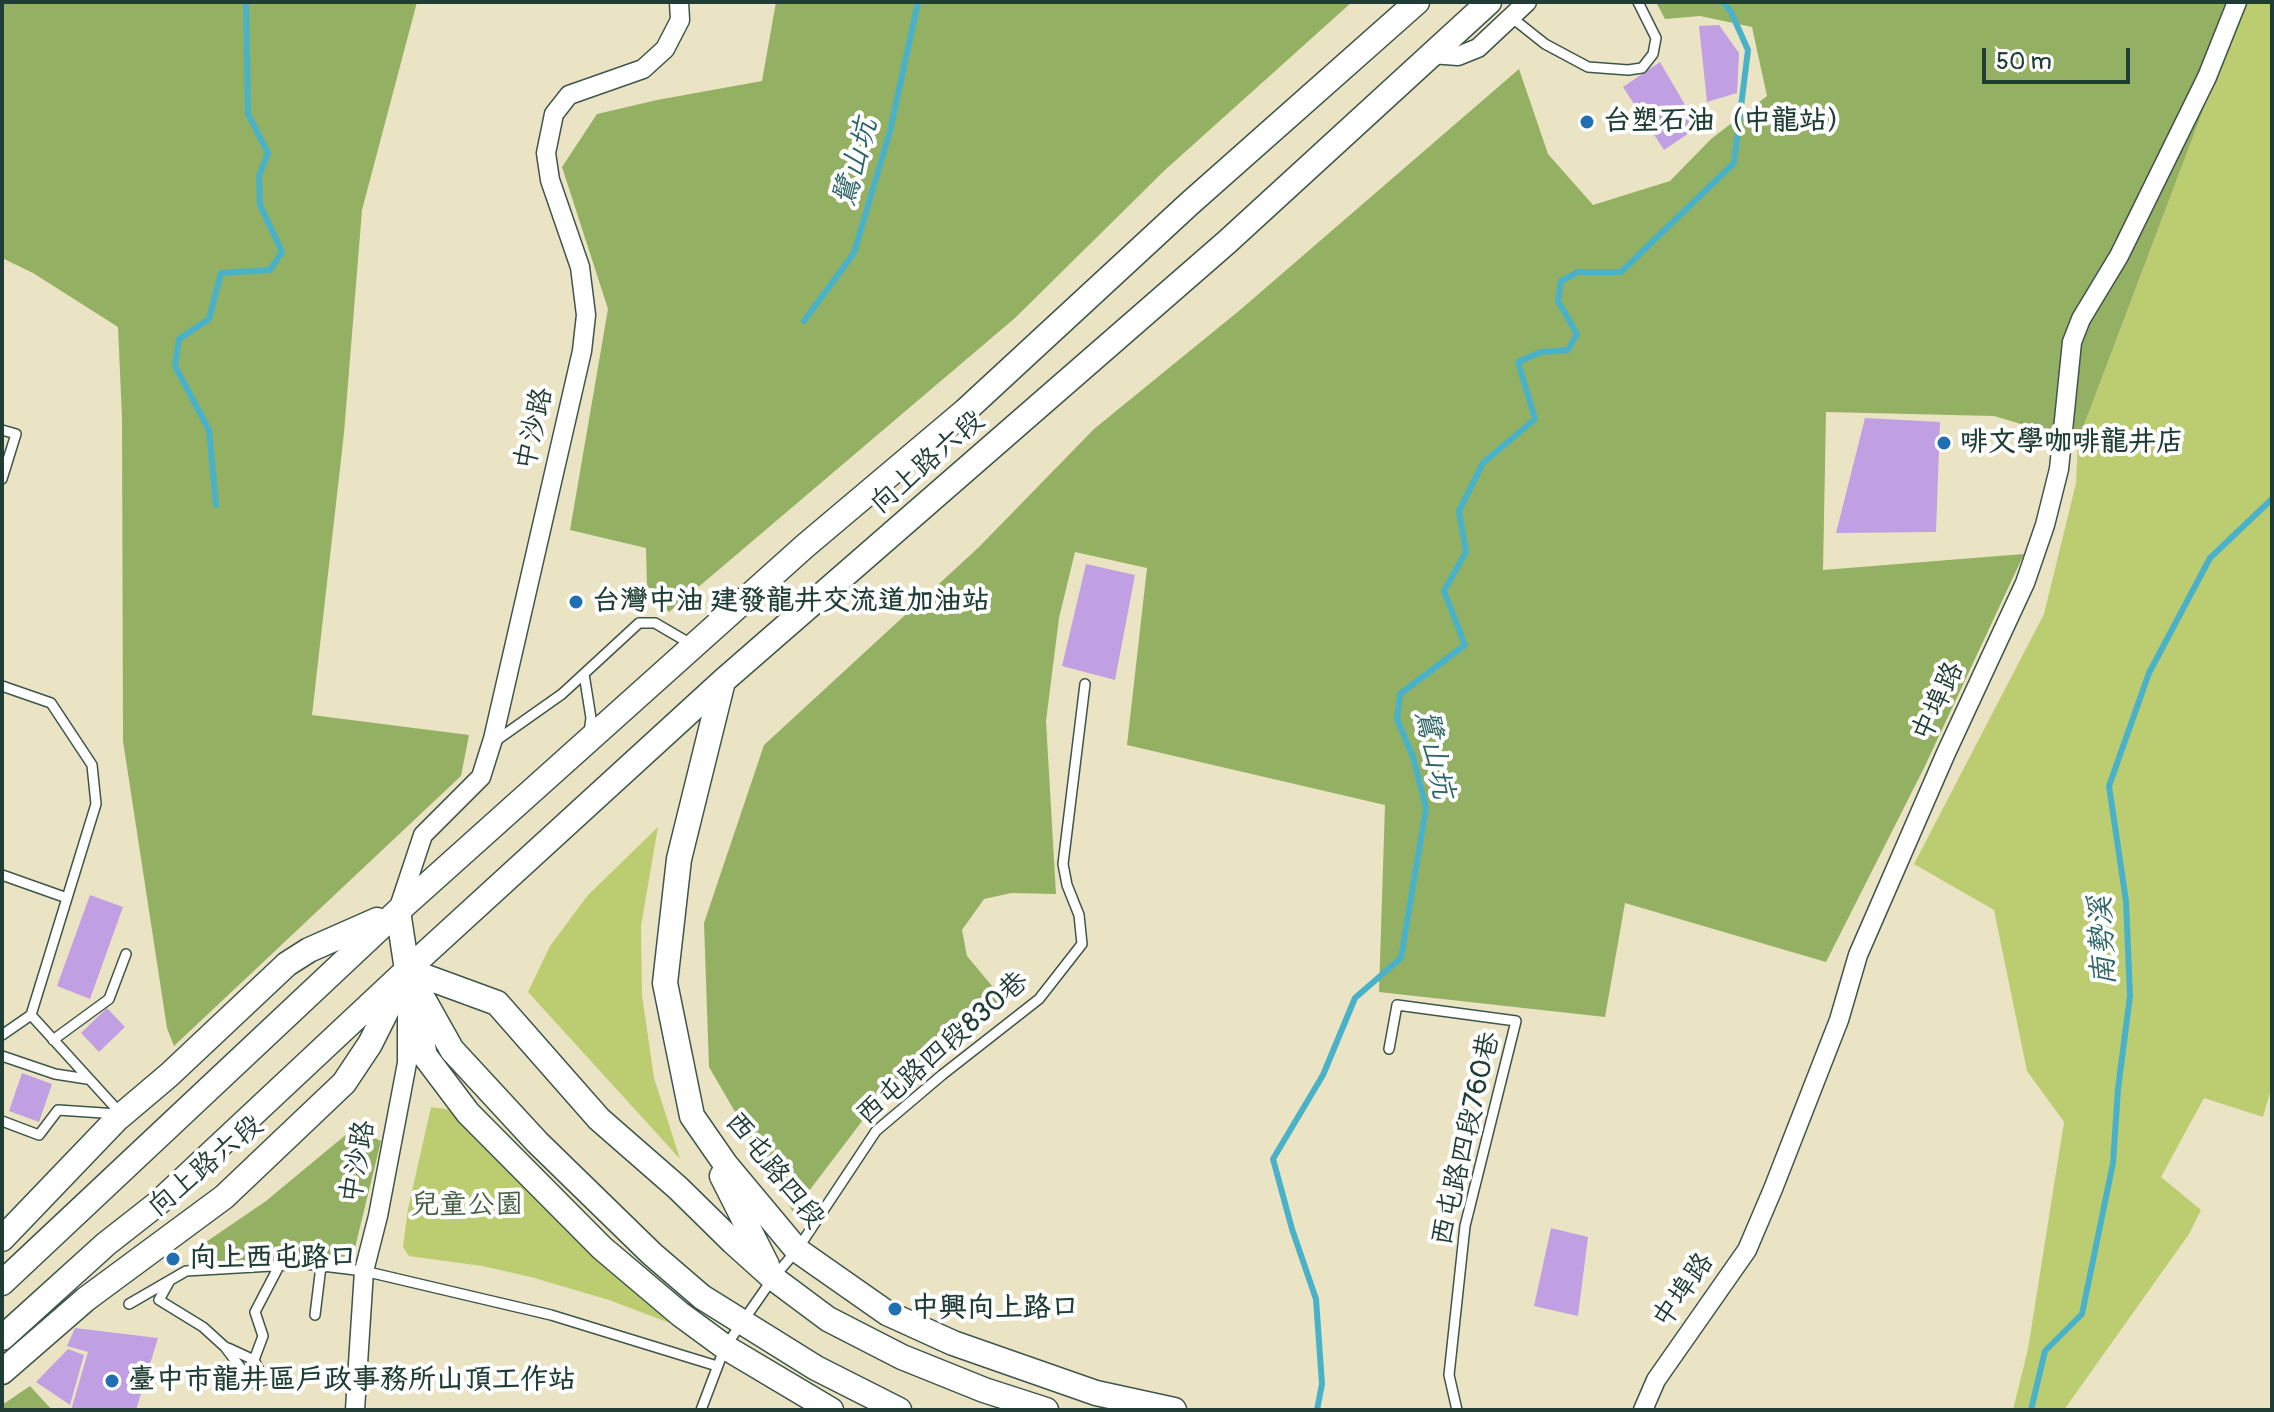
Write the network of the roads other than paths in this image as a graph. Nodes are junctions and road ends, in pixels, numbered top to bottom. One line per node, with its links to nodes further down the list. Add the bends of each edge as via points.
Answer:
1 (679, 2): 16 (street, 中沙路, via 680,20 665,49 643,69 569,95 554,114 546,153 550,180 580,267 586,315)
2 (1417, 2): 11 (main road, 向上路六段, via 965,411)
3 (1489, 2): 8 (main road, 向上路六段)
4 (1527, 2): 7 (street)
5 (1638, 2): 7 (lane, via 1655,46 1642,68 1628,70 1588,67 1545,44)
6 (2237, 2): 55 (street, 中埠路, via 2207,77 2072,342 2059,469 2025,583 1858,955 1839,1020 1773,1189 1747,1250 1656,1380)
7 (1511, 17): 8 (street, via 1478,48 1458,56)
8 (1431, 54): 13 (main road, 向上路六段, via 1152,308)
9 (2, 430): 10 (lane, via 16,434)
10 (2, 479)
11 (694, 646): 12 (lane, via 655,623 639,623); 17 (main road, 向上路六段)
12 (584, 674): 16 (lane); 17 (lane, via 592,728)
13 (723, 681): 22 (main road, 向上路六段); 30 (main road, 西屯路四段, via 679,859 665,983)
14 (1085, 684): 33 (lane, 西屯路四段830巷, via 1063,864 1082,944 1039,999 876,1131)
15 (2, 686): 19 (lane, via 51,703 92,765 96,804)
16 (491, 744): 20 (street, 中沙路, via 481,777 423,835)
17 (585, 744): 20 (main road, 向上路六段)
18 (2, 875): 19 (lane)
19 (67, 898): 23 (lane)
20 (398, 911): 22 (main road); 29 (main road, 向上路六段, via 287,964); 39 (main road, 向上路六段)
21 (126, 954): 25 (lane, via 109,999)
22 (407, 970): 36 (street, 中沙路, via 407,1063); 37 (main road, via 497,1003 599,1119); 42 (main road, via 452,1050 537,1142 652,1254 702,1297); 43 (main road, 向上路六段, via 157,1204); 45 (main road, via 425,1056 468,1113 602,1248); 47 (main road, 向上路六段, via 344,1083 224,1197 86,1299)
23 (31, 1015): 24 (lane); 25 (lane)
24 (2, 1035)
25 (53, 1040): 28 (lane)
26 (1389, 1049): 54 (lane, 西屯路四段760巷, via 1397,1005 1516,1021 1465,1226 1449,1375)
27 (2, 1056): 28 (lane)
28 (87, 1079): 29 (lane)
29 (122, 1115): 31 (lane, via 58,1110 39,1135); 32 (main road, 向上路六段)
30 (692, 1116): 33 (main road, 西屯路四段); 37 (main road)
31 (2, 1121)
32 (2, 1239)
33 (797, 1250): 37 (lane); 53 (main road, 西屯路四段, via 887,1313 953,1343 1096,1393)
34 (279, 1266): 35 (lane); 38 (lane, via 186,1271); 46 (lane, via 255,1312 263,1336)
35 (321, 1266): 36 (lane); 41 (lane)
36 (364, 1271): 45 (lane); 48 (street, 中沙路)
37 (773, 1278): 42 (lane); 52 (main road, via 828,1319 902,1357)
38 (170, 1281): 40 (lane); 44 (lane, via 159,1300)
39 (2, 1283)
40 (129, 1304)
41 (315, 1315)
42 (742, 1322): 45 (lane); 51 (main road)
43 (2, 1338)
44 (225, 1347): 46 (lane); 46 (lane, via 252,1383 264,1380)
45 (721, 1356): 49 (lane); 50 (main road)
46 (254, 1360)
47 (2, 1372)
48 (355, 1410)
49 (701, 1410)
50 (831, 1410)
51 (899, 1410)
52 (1046, 1410)
53 (1174, 1410)
54 (1457, 1410)
55 (1643, 1410)

